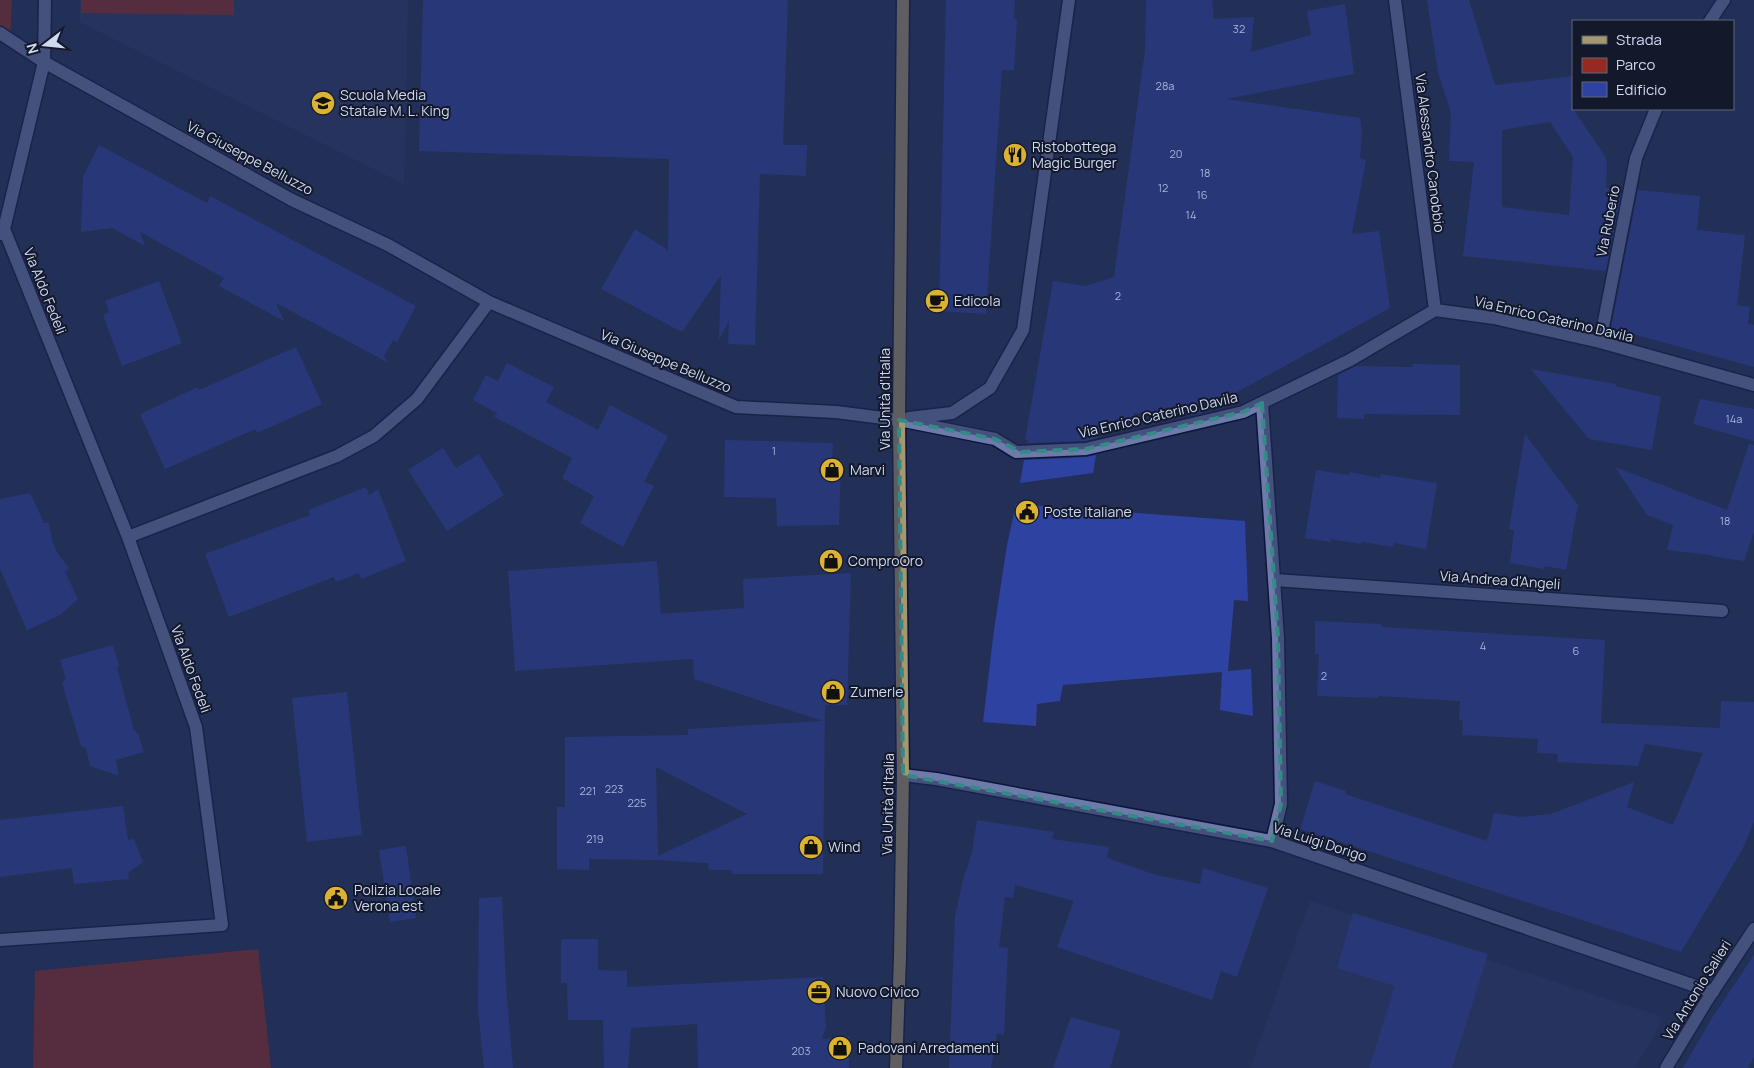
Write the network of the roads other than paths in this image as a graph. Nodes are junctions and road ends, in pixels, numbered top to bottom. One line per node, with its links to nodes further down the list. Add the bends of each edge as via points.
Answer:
1 (45, 0): 8 (street)
2 (903, 0): 16 (main road, Via Unità d'Italia)
3 (1070, 0): 16 (street, via 1023,330 990,388 952,413)
4 (1395, 0): 12 (street, Via Alessandro Canobbio)
5 (1724, 0): 6 (street)
6 (1711, 20)
7 (0, 32): 8 (street, Via Giuseppe Belluzzo)
8 (44, 62): 10 (street); 11 (street, Via Giuseppe Belluzzo, via 292,200 388,245)
9 (1656, 110): 13 (street, Via Ruberio, via 1636,158)
10 (2, 232): 17 (street, Via Aldo Fedeli)
11 (489, 302): 16 (street, Via Giuseppe Belluzzo, via 736,407 836,412); 17 (street, via 417,399 374,436 337,456)
12 (1435, 310): 13 (street, Via Enrico Caterino Davila, via 1494,318); 15 (street, Via Enrico Caterino Davila, via 1350,360)
13 (1600, 342): 14 (street, Via Enrico Caterino Davila)
14 (1754, 385)
15 (1262, 403): 16 (street, Via Enrico Caterino Davila, via 1243,412 1086,449 1016,452 995,438); 18 (street)
16 (899, 420): 20 (main road, Via Unità d'Italia)
17 (128, 538): 23 (street, Via Aldo Fedeli, via 196,727 222,925)
18 (1275, 580): 19 (street, Via Andrea d'Angeli); 21 (street, via 1281,804)
19 (1722, 611)
20 (903, 775): 21 (street, Via Luigi Dorigo); 25 (main road, Via Unità d'Italia)
21 (1272, 841): 24 (street, Via Luigi Dorigo)
22 (1754, 929): 24 (street, Via Antonio Salieri)
23 (0, 940)
24 (1713, 992): 26 (street, Via Antonio Salieri)
25 (896, 1068)
26 (1666, 1068)

